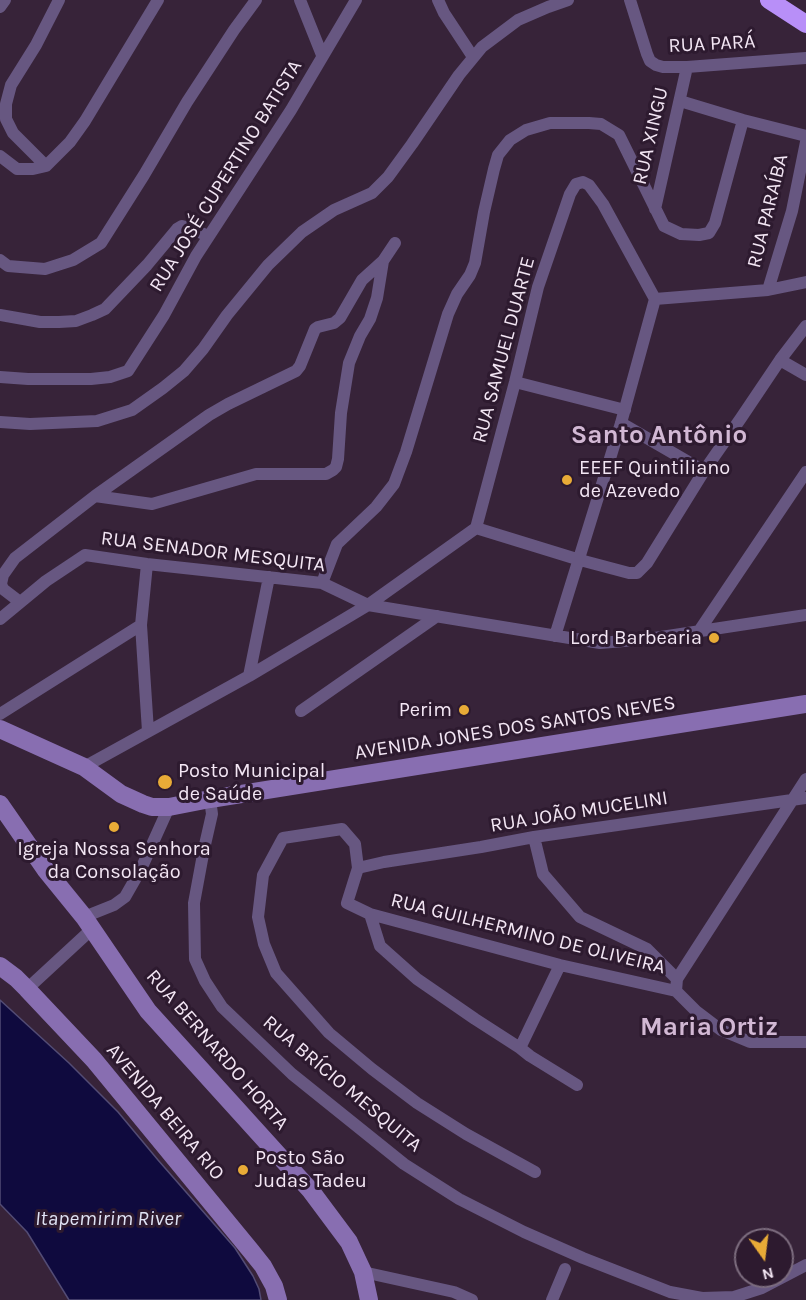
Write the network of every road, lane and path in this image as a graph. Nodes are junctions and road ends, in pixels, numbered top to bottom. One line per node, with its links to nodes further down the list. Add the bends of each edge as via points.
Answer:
1 (6, 0): 12 (street)
2 (59, 0): 23 (street, via 11,85 6,104 6,119 13,133)
3 (158, 0): 23 (street, via 85,121)
4 (256, 0): 29 (street, via 187,102 101,243 73,260 45,269 8,266)
5 (300, 0): 14 (street)
6 (356, 0): 14 (street, RUA JOSÉ CUPERTINO BATISTA)
7 (438, 0): 15 (street)
8 (568, 0): 11 (street)
9 (630, 0): 17 (street, RUA PARÁ, via 650,61 663,67)
10 (768, 0): 13 (highway)
11 (545, 3): 15 (street)
12 (0, 7)
13 (806, 24)
14 (322, 55): 27 (street, RUA JOSÉ CUPERTINO BATISTA)
15 (472, 57): 41 (street, via 387,177 372,193 334,210 302,232 268,265 197,357 163,388 132,410 97,421)
16 (806, 58): 17 (street, RUA PARÁ)
17 (687, 67): 18 (street, RUA XINGU)
18 (680, 101): 19 (street); 24 (street, RUA XINGU)
19 (743, 120): 20 (street); 24 (street, RUA XINGU, via 709,233 681,234 664,226)
20 (806, 136)
21 (806, 142): 26 (street, RUA PARAÍBA)
22 (0, 156): 23 (street, via 17,169)
23 (46, 166)
24 (655, 209): 50 (street, via 619,135 601,124 550,123 510,140 498,155 475,263 448,314 394,484 337,544)
25 (806, 209): 26 (street)
26 (792, 211): 32 (street, RUA PARAÍBA)
27 (209, 236): 34 (street, via 182,226 105,309 92,315 76,321 40,322); 38 (street, RUA JOSÉ CUPERTINO BATISTA, via 128,371 91,379)
28 (395, 243): 30 (street)
29 (0, 261)
30 (383, 261): 45 (street, via 362,280 340,318 315,329 296,371 209,415); 45 (street, via 377,298 350,363 338,459 333,470 326,474 256,474 152,504)
31 (806, 282): 32 (street)
32 (768, 290): 33 (street)
33 (655, 299): 39 (street, RUA SAMUEL DUARTE, via 603,204 589,185 576,184 538,287); 40 (street)
34 (0, 315)
35 (806, 326): 36 (street)
36 (780, 360): 37 (street); 43 (street)
37 (806, 375)
38 (0, 377)
39 (515, 382): 40 (street); 46 (street, RUA SAMUEL DUARTE)
40 (625, 410): 42 (street)
41 (0, 422)
42 (621, 423): 43 (street); 47 (street)
43 (704, 471): 47 (street, via 642,570 630,573)
44 (806, 472): 57 (street)
45 (95, 496): 51 (street, via 15,558 1,581 3,589)
46 (476, 528): 47 (street); 52 (street)
47 (580, 560): 58 (street)
48 (147, 564): 49 (street, RUA SENADOR MESQUITA); 51 (street, RUA SENADOR MESQUITA, via 85,555); 56 (street)
49 (268, 577): 50 (street, RUA SENADOR MESQUITA); 59 (street)
50 (322, 583): 52 (street, RUA SENADOR MESQUITA)
51 (20, 602): 55 (street, RUA SENADOR MESQUITA)
52 (368, 605): 54 (street, RUA SENADOR MESQUITA); 59 (street)
53 (806, 615): 57 (street, RUA SENADOR MESQUITA)
54 (437, 616): 58 (street, RUA SENADOR MESQUITA); 61 (street)
55 (0, 619)
56 (141, 625): 62 (street); 64 (street)
57 (699, 631): 58 (street, RUA SENADOR MESQUITA, via 600,643)
58 (555, 636)
59 (249, 676): 64 (street)
60 (806, 704): 67 (main road, AVENIDA JONES DOS SANTOS NEVES)
61 (302, 711)
62 (0, 714)
63 (0, 729): 65 (main road, AVENIDA JONES DOS SANTOS NEVES)
64 (148, 731): 65 (street)
65 (84, 767): 70 (main road, AVENIDA JONES DOS SANTOS NEVES, via 121,794 152,807)
66 (806, 779): 68 (street)
67 (210, 799): 70 (main road, AVENIDA JONES DOS SANTOS NEVES); 83 (street, RUA BRÍCIO MESQUITA, via 212,814 194,903 195,959 205,981 222,1006 292,1074 386,1150 459,1199 583,1258 670,1292 702,1298 734,1297 762,1288)
68 (800, 799): 71 (street, RUA JOÃO MUCELINI); 77 (street)
69 (0, 804): 74 (main road, RUA BERNARDO HORTA)
70 (169, 807): 74 (street, via 125,897)
71 (534, 837): 72 (street, RUA JOÃO MUCELINI); 77 (street, via 543,874 580,917 647,949)
72 (358, 868): 73 (street, via 347,903); 82 (street, via 355,844 342,829 283,838 263,875 258,917 276,973 329,1033 372,1069 466,1134)
73 (370, 914): 75 (street, RUA GUILHERMINO DE OLIVEIRA); 80 (street, via 381,946 417,979)
74 (88, 923): 78 (street); 85 (main road, RUA BERNARDO HORTA, via 148,1011 311,1191 350,1242)
75 (560, 965): 77 (street, RUA GUILHERMINO DE OLIVEIRA); 80 (street)
76 (0, 966): 78 (main road, AVENIDA BEIRA RIO)
77 (676, 985): 79 (street, via 696,1011 721,1030 750,1042)
78 (27, 989): 86 (main road, AVENIDA BEIRA RIO, via 94,1060 251,1251 263,1266)
79 (806, 1042)
80 (520, 1048): 81 (street)
81 (577, 1085)
82 (535, 1172)
83 (806, 1265)
84 (565, 1269): 89 (street)
85 (363, 1272): 87 (main road, RUA BERNARDO HORTA); 88 (street, via 454,1292)
86 (278, 1300)
87 (369, 1300)
88 (472, 1300)
89 (552, 1300)

